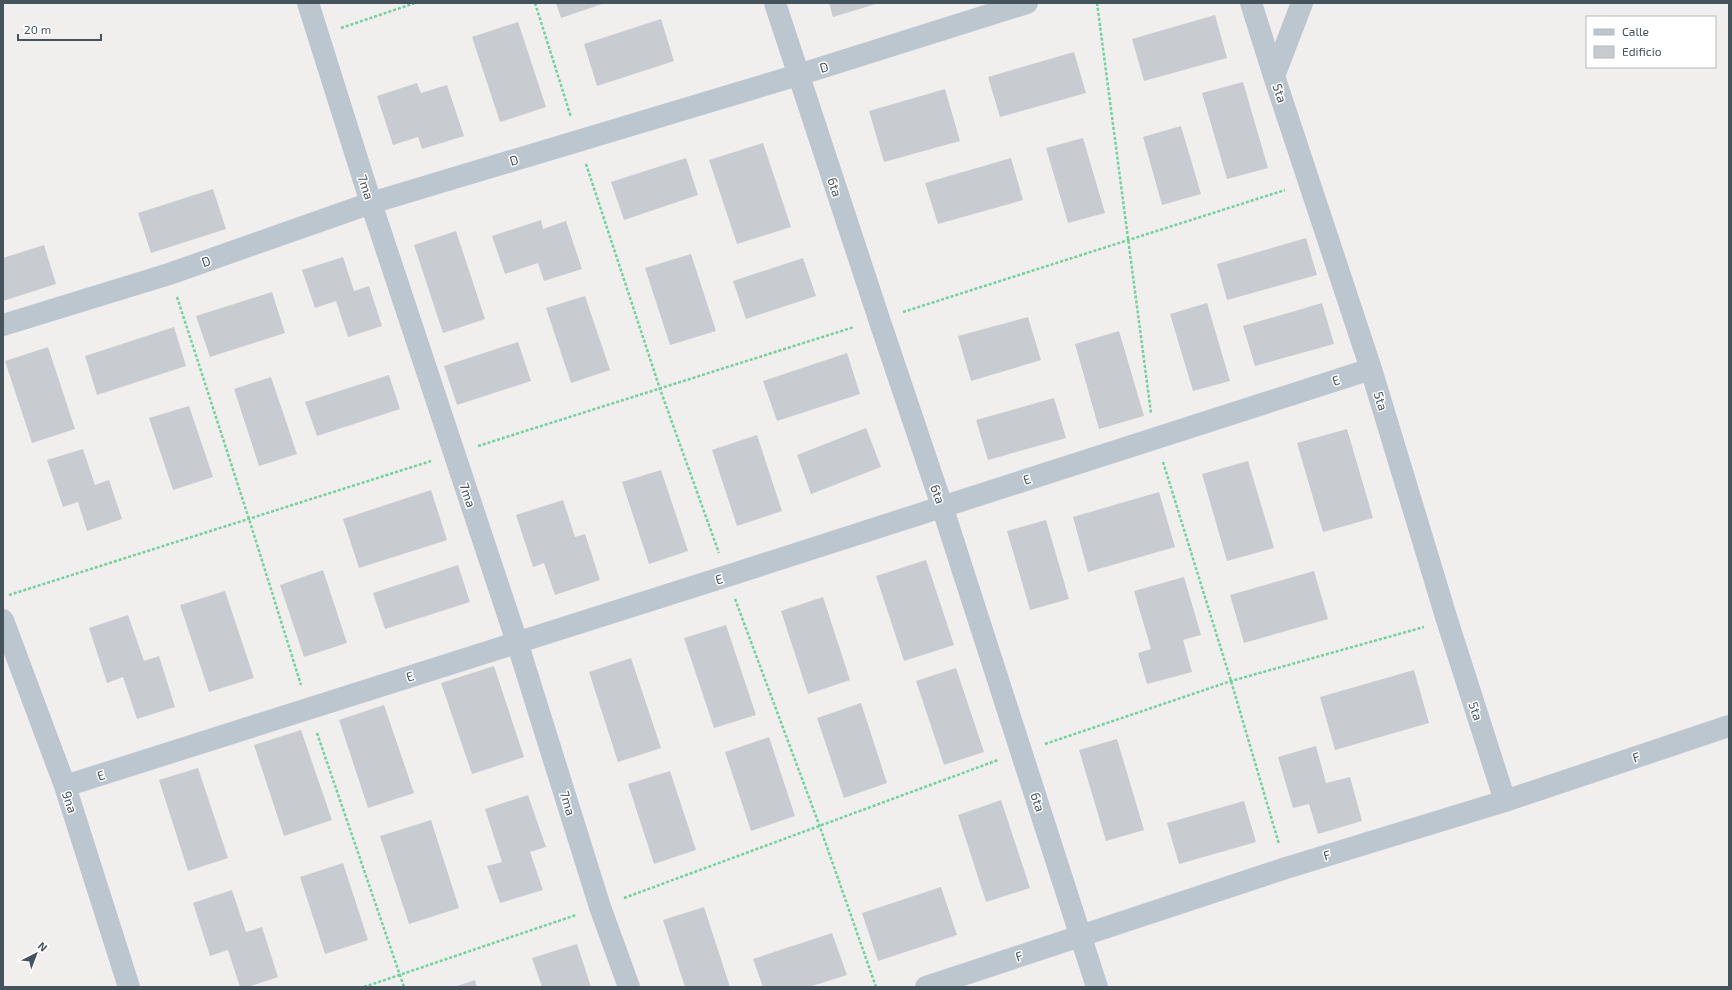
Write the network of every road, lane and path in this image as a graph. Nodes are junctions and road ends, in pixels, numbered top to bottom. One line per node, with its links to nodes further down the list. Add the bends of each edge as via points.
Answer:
1 (308, 3): 8 (street, 7ma)
2 (415, 3): 8 (path)
3 (535, 3): 11 (path)
4 (775, 3): 9 (street, 6ta)
5 (1027, 3): 9 (street, D)
6 (1252, 3): 10 (street, 5ta)
7 (1302, 3): 10 (street)
8 (318, 35): 13 (street, 7ma)
9 (798, 75): 11 (street, D); 15 (street, 6ta)
10 (1274, 76): 12 (street, 5ta)
11 (579, 140): 13 (street, D); 18 (path)
12 (1310, 182): 15 (path); 17 (street, 5ta)
13 (371, 203): 14 (street, D); 19 (street, 7ma)
14 (169, 274): 16 (street, D); 21 (path)
15 (879, 319): 18 (path); 20 (street, 6ta)
16 (3, 325)
17 (1372, 368): 20 (street, E); 25 (street, 5ta)
18 (660, 389): 19 (path); 22 (path)
19 (454, 454): 21 (path); 26 (street, 7ma)
20 (942, 506): 22 (street, E); 29 (street, 6ta)
21 (249, 518): 23 (path); 27 (path)
22 (727, 576): 26 (street, E); 32 (path)
23 (3, 596)
24 (3, 620): 30 (street, 9na)
25 (1447, 620): 29 (path, via 1231,681); 31 (street, 5ta)
26 (517, 642): 27 (street, E); 33 (street, 7ma)
27 (308, 709): 30 (street, E); 35 (path)
28 (1729, 726): 31 (street, F)
29 (1022, 751): 32 (path); 34 (street, 6ta)
30 (65, 786): 36 (street, 9na)
31 (1505, 800): 34 (street, F, via 1286,868)
32 (820, 827): 33 (path); 40 (path)
33 (600, 907): 35 (path); 39 (street, 7ma)
34 (1081, 936): 41 (street, F); 42 (street, 6ta)
35 (400, 975): 37 (path); 38 (path)
36 (129, 987)
37 (364, 987)
38 (404, 987)
39 (629, 987)
40 (876, 987)
41 (926, 987)
42 (1097, 987)

